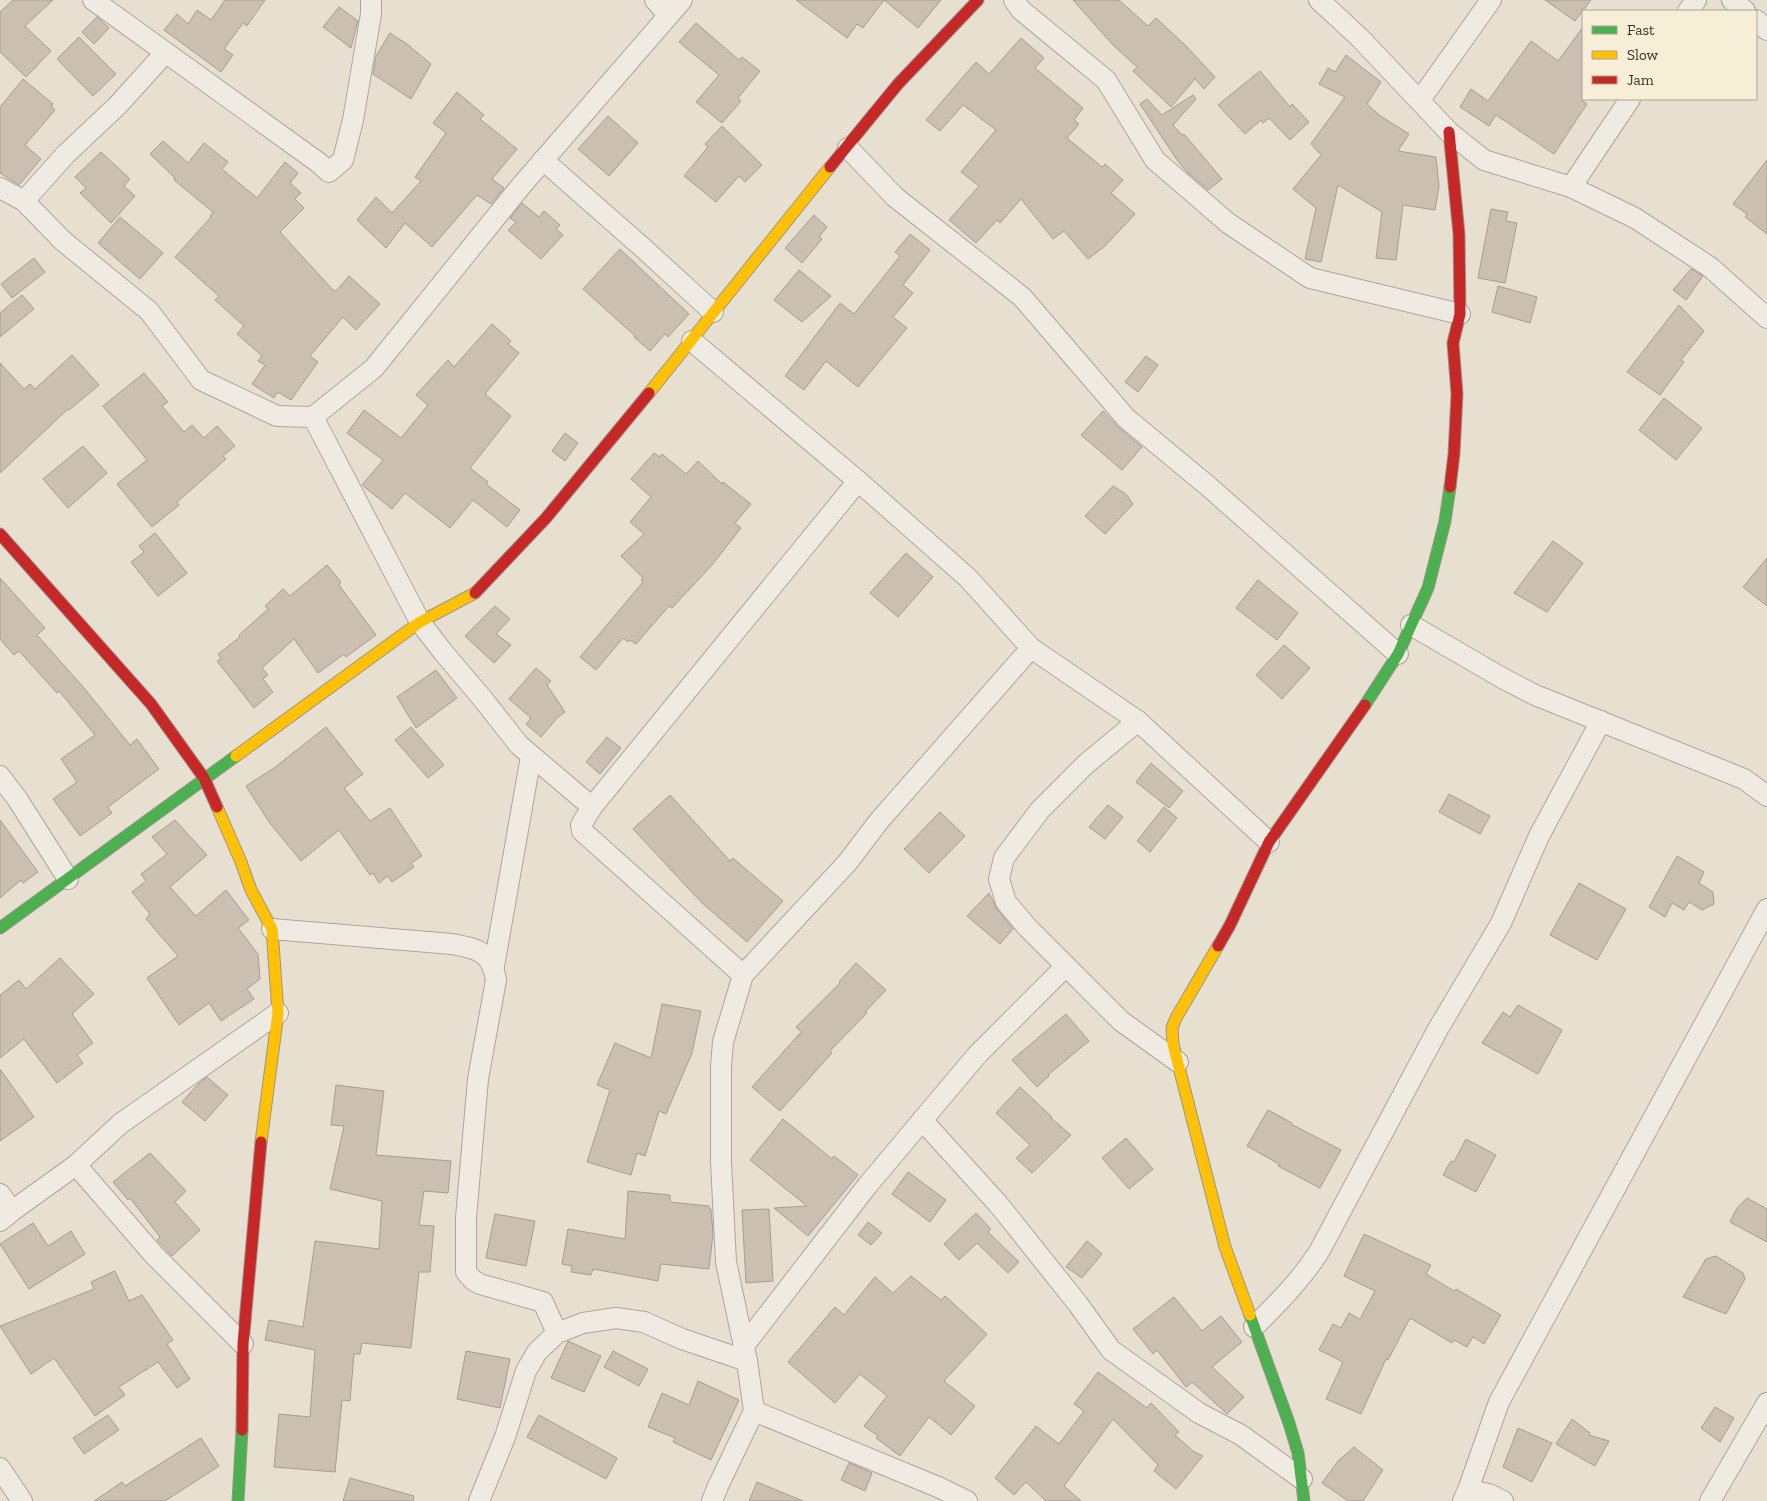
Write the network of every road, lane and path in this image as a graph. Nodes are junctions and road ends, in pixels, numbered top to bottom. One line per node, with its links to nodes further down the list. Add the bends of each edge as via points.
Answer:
1 (93, 0): 13 (street)
2 (371, 0): 13 (street, via 351,128 343,160 329,172)
3 (682, 0): 9 (street)
4 (978, 0): 17 (street, via 898,84)
5 (1014, 0): 23 (street, via 1021,10 1106,80 1155,160 1228,224 1310,278)
6 (1319, 0): 14 (street)
7 (1491, 0): 14 (street)
8 (1732, 0): 10 (street)
9 (662, 7): 18 (street)
10 (1744, 10)
11 (1757, 21): 12 (street)
12 (1767, 30)
13 (165, 53): 21 (street)
14 (1420, 100): 16 (street)
15 (1629, 100): 19 (street)
16 (1449, 132): 19 (street, via 1484,160); 23 (street, via 1459,234)
17 (848, 148): 22 (street); 32 (street, via 895,197 1022,297 1126,418)
18 (543, 160): 22 (street); 26 (street, via 374,368)
19 (1571, 187): 24 (street, via 1635,218 1710,267)
20 (0, 188): 21 (street)
21 (24, 201): 26 (street, via 63,241 149,311 201,380 277,416)
22 (713, 312): 25 (street)
23 (1460, 314): 30 (street, via 1453,343 1457,404 1445,521 1428,588)
24 (1767, 318)
25 (692, 341): 27 (street); 29 (street, via 546,518 477,592)
26 (313, 417): 29 (street)
27 (858, 481): 31 (street, via 968,578); 39 (street)
28 (0, 534): 37 (street, via 151,704)
29 (420, 622): 35 (street, via 518,745); 37 (street)
30 (1412, 625): 32 (street); 34 (street, via 1535,695)
31 (1031, 648): 33 (street); 47 (street, via 879,821 848,862)
32 (1398, 654): 40 (street)
33 (1138, 721): 40 (street); 46 (street, via 1086,764 1040,810 1004,858 1000,879 1006,902)
34 (1601, 721): 38 (street, via 1744,779); 54 (street, via 1539,836 1501,923 1438,1029 1310,1268)
35 (531, 756): 39 (street); 45 (street)
36 (0, 776): 41 (street)
37 (204, 778): 41 (street); 44 (street, via 251,890)
38 (1767, 796)
39 (592, 807): 47 (street, via 582,821 582,831)
40 (1269, 842): 49 (street, via 1230,925 1176,1018 1172,1028)
41 (68, 879): 43 (street)
42 (1767, 909): 62 (street, via 1499,1402)
43 (0, 928)
44 (272, 929): 45 (street, via 452,944 486,954); 48 (street)
45 (494, 966): 55 (street, via 496,980 478,1079 466,1218 466,1272 480,1284 543,1302)
46 (1066, 966): 49 (street, via 1120,1021); 50 (street, via 977,1055)
47 (743, 975): 57 (street, via 723,1042 721,1162 726,1262)
48 (278, 1013): 51 (street, via 120,1124); 56 (street, via 263,1120)
49 (1178, 1062): 54 (street, via 1224,1247)
50 (922, 1120): 57 (street, via 867,1186); 61 (street, via 999,1205 1111,1350 1199,1413 1241,1435)
51 (76, 1165): 53 (street); 56 (street, via 154,1255)
52 (0, 1194): 53 (street)
53 (6, 1216)
54 (1254, 1327): 61 (street, via 1289,1423)
55 (557, 1333): 57 (street, via 583,1322 616,1318 644,1322 682,1339); 65 (street, via 537,1352 526,1371 508,1430)
56 (243, 1344): 64 (street)
57 (745, 1354): 59 (street)
58 (1767, 1403): 70 (street)
59 (754, 1411): 66 (street); 67 (street)
60 (0, 1468): 63 (street)
61 (1302, 1479): 68 (street)
62 (1466, 1496): 69 (street, via 1490,1494)
63 (22, 1501)
64 (238, 1501)
65 (479, 1501)
66 (712, 1501)
67 (967, 1501)
68 (1304, 1501)
69 (1503, 1501)
70 (1710, 1501)

